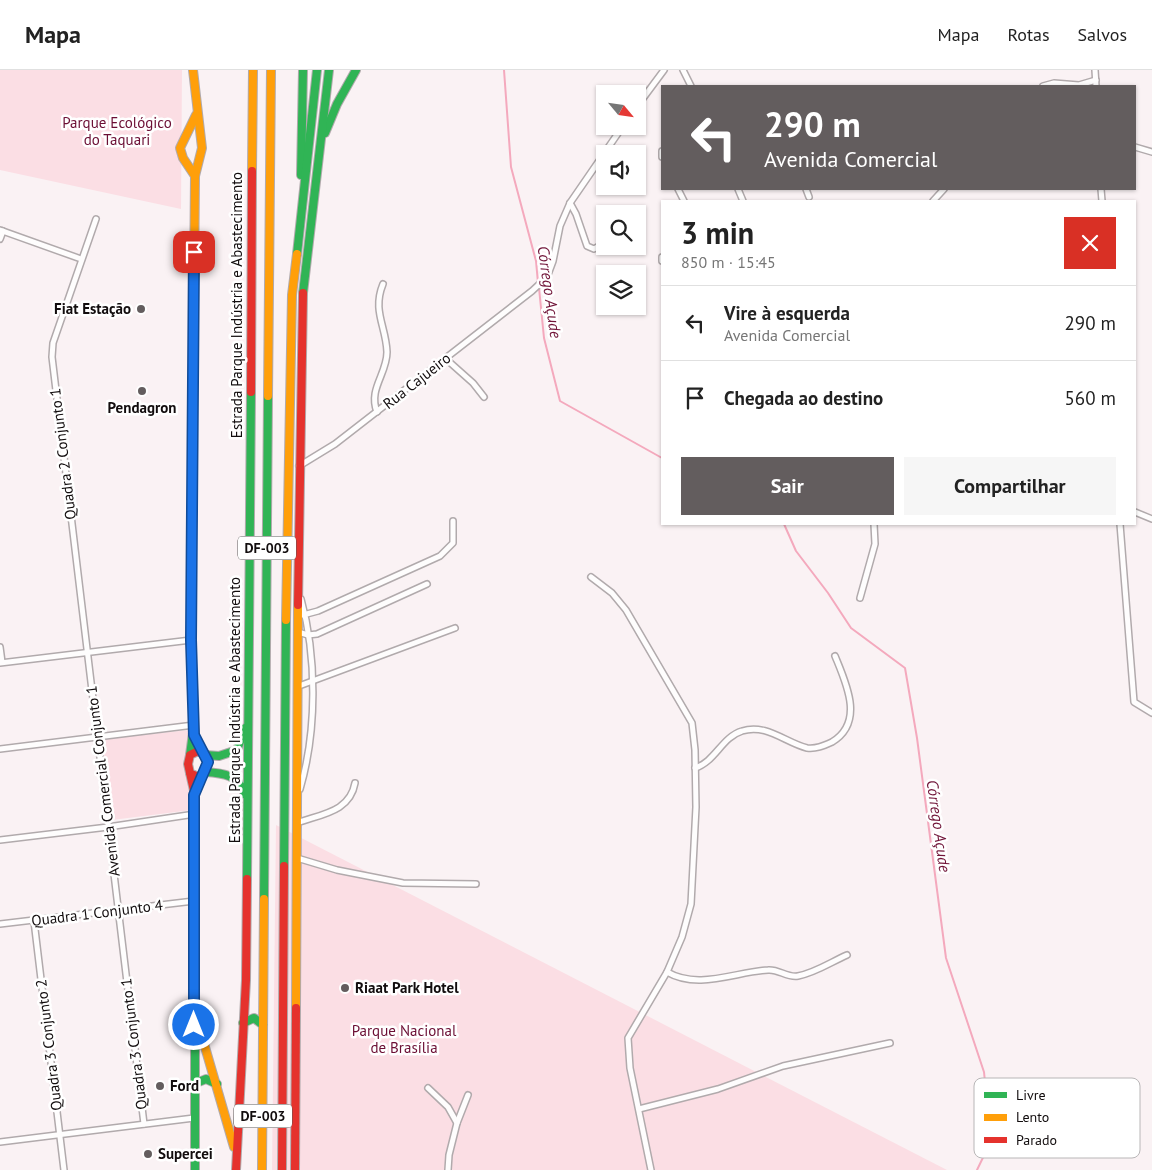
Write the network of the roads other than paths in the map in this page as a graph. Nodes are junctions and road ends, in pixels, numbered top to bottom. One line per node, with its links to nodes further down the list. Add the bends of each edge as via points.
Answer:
1 (193, 70): 17 (main road)
2 (253, 70): 60 (main road, Estrada Parque Indústria e Abastecimento / DF-003)
3 (271, 70): 89 (main road, Estrada Parque Indústria e Abastecimento / DF-003)
4 (303, 70): 27 (main road, via 300,156)
5 (317, 70): 27 (main road)
6 (328, 70): 21 (main road)
7 (356, 70): 21 (main road)
8 (664, 70): 16 (street)
9 (683, 70): 12 (street)
10 (1095, 70): 11 (street)
11 (1096, 83): 14 (street)
12 (690, 85)
13 (1047, 85): 15 (street)
14 (1079, 85)
15 (1079, 85)
16 (646, 94)
17 (197, 113): 19 (main road); 20 (main road)
18 (617, 135): 30 (street)
19 (200, 140): 20 (main road, via 192,137); 24 (main road, via 202,148)
20 (182, 141): 24 (main road, via 180,152)
21 (321, 142): 40 (main road, via 303,296)
22 (1136, 147): 23 (street)
23 (1152, 152)
24 (195, 176): 53 (main road)
25 (806, 190): 28 (street)
26 (943, 190): 29 (street)
27 (303, 194): 106 (main road, via 292,295)
28 (810, 197)
29 (934, 200)
30 (570, 203): 34 (street, via 587,246); 37 (street, Rua Cajueiro, via 560,226 547,277)
31 (96, 219): 35 (street, Quadra 2 Conjunto 1)
32 (1, 230): 33 (street); 35 (street)
33 (0, 239)
34 (596, 249)
35 (81, 259): 55 (street, Quadra 2 Conjunto 1, via 53,343 52,357)
36 (383, 284): 39 (street, via 378,302 387,353 375,389)
37 (446, 359): 38 (street); 39 (street, Rua Cajueiro)
38 (484, 397)
39 (377, 412): 40 (street, Rua Cajueiro, via 321,454)
40 (299, 466): 49 (main road, via 298,591)
41 (1136, 512): 42 (street)
42 (1152, 519)
43 (453, 522): 49 (street, via 453,543 440,556)
44 (874, 525): 48 (street, via 875,544)
45 (1120, 525): 61 (street, via 1134,702)
46 (591, 577): 68 (street, via 612,593 626,610 688,714 694,733)
47 (427, 584): 52 (street, via 317,634)
48 (860, 598)
49 (302, 616): 51 (main road); 52 (street)
50 (455, 628): 58 (street)
51 (298, 632): 52 (street); 59 (main road)
52 (308, 635): 58 (street)
53 (191, 640): 55 (street); 62 (main road)
54 (0, 647): 57 (street)
55 (87, 652): 57 (street); 64 (street, Avenida Comercial Conjunto 1)
56 (835, 656): 68 (street, via 850,698 848,724 835,740 815,749 765,731 743,730 729,737 710,759)
57 (1, 662)
58 (312, 682): 59 (street); 73 (street, via 308,760)
59 (299, 686): 73 (main road)
60 (249, 713): 66 (main road, via 237,750 219,756); 74 (main road, Estrada Parque Indústria e Abastecimento / DF-003)
61 (1152, 713)
62 (194, 725): 63 (main road); 64 (street)
63 (194, 735): 66 (main road); 67 (main road)
64 (97, 737): 65 (street); 77 (street, Avenida Comercial Conjunto 1)
65 (0, 749)
66 (203, 753): 67 (main road, via 192,752); 70 (main road, via 208,766)
67 (190, 755): 69 (main road)
68 (695, 768): 86 (street, via 691,904)
69 (190, 773): 70 (main road, via 198,777); 72 (main road)
70 (204, 774): 72 (main road); 74 (main road, via 223,772 233,775 242,784)
71 (355, 783): 76 (street, via 350,800 343,806)
72 (194, 795): 75 (main road)
73 (298, 796): 76 (main road)
74 (248, 802): 88 (main road, Estrada Parque Indústria e Abastecimento / DF-003)
75 (194, 814): 77 (street); 81 (main road)
76 (298, 823): 79 (main road)
77 (108, 827): 78 (street); 82 (street, Avenida Comercial Conjunto 1)
78 (0, 840)
79 (297, 858): 80 (street, via 403,883); 107 (main road)
80 (476, 884)
81 (194, 901): 82 (street, Quadra 1 Conjunto 4); 87 (main road)
82 (118, 910): 83 (street, Quadra 1 Conjunto 4); 98 (street, Quadra 3 Conjunto 1)
83 (34, 921): 84 (street, Quadra 1 Conjunto 4); 99 (street, Quadra 3 Conjunto 2)
84 (0, 924)
85 (847, 954): 86 (street, via 817,970 797,976 769,970 730,977 683,979)
86 (667, 972): 95 (street, via 628,1038 629,1061)
87 (194, 1009): 91 (main road); 92 (main road)
88 (243, 1023): 89 (main road, via 254,1018); 101 (main road, Estrada Parque Indústria e Abastecimento / DF-003)
89 (263, 1025): 105 (main road, Estrada Parque Indústria e Abastecimento / DF-003)
90 (890, 1043): 95 (street, via 783,1066 718,1089)
91 (194, 1084): 92 (main road, via 203,1078); 96 (main road)
92 (218, 1084): 101 (main road)
93 (428, 1088): 97 (street, via 448,1107)
94 (468, 1095): 97 (street)
95 (639, 1109): 109 (street)
96 (194, 1118): 98 (street); 103 (main road)
97 (457, 1123): 108 (street)
98 (144, 1124): 99 (street, Quadra 3 Conjunto 1)
99 (60, 1135): 100 (street, Quadra 3 Conjunto 1); 102 (street, Quadra 3 Conjunto 2)
100 (0, 1142)
101 (237, 1158): 104 (main road, Estrada Parque Indústria e Abastecimento / DF-003)
102 (64, 1170)
103 (195, 1170)
104 (236, 1170)
105 (262, 1170)
106 (282, 1170)
107 (295, 1170)
108 (448, 1170)
109 (651, 1170)

